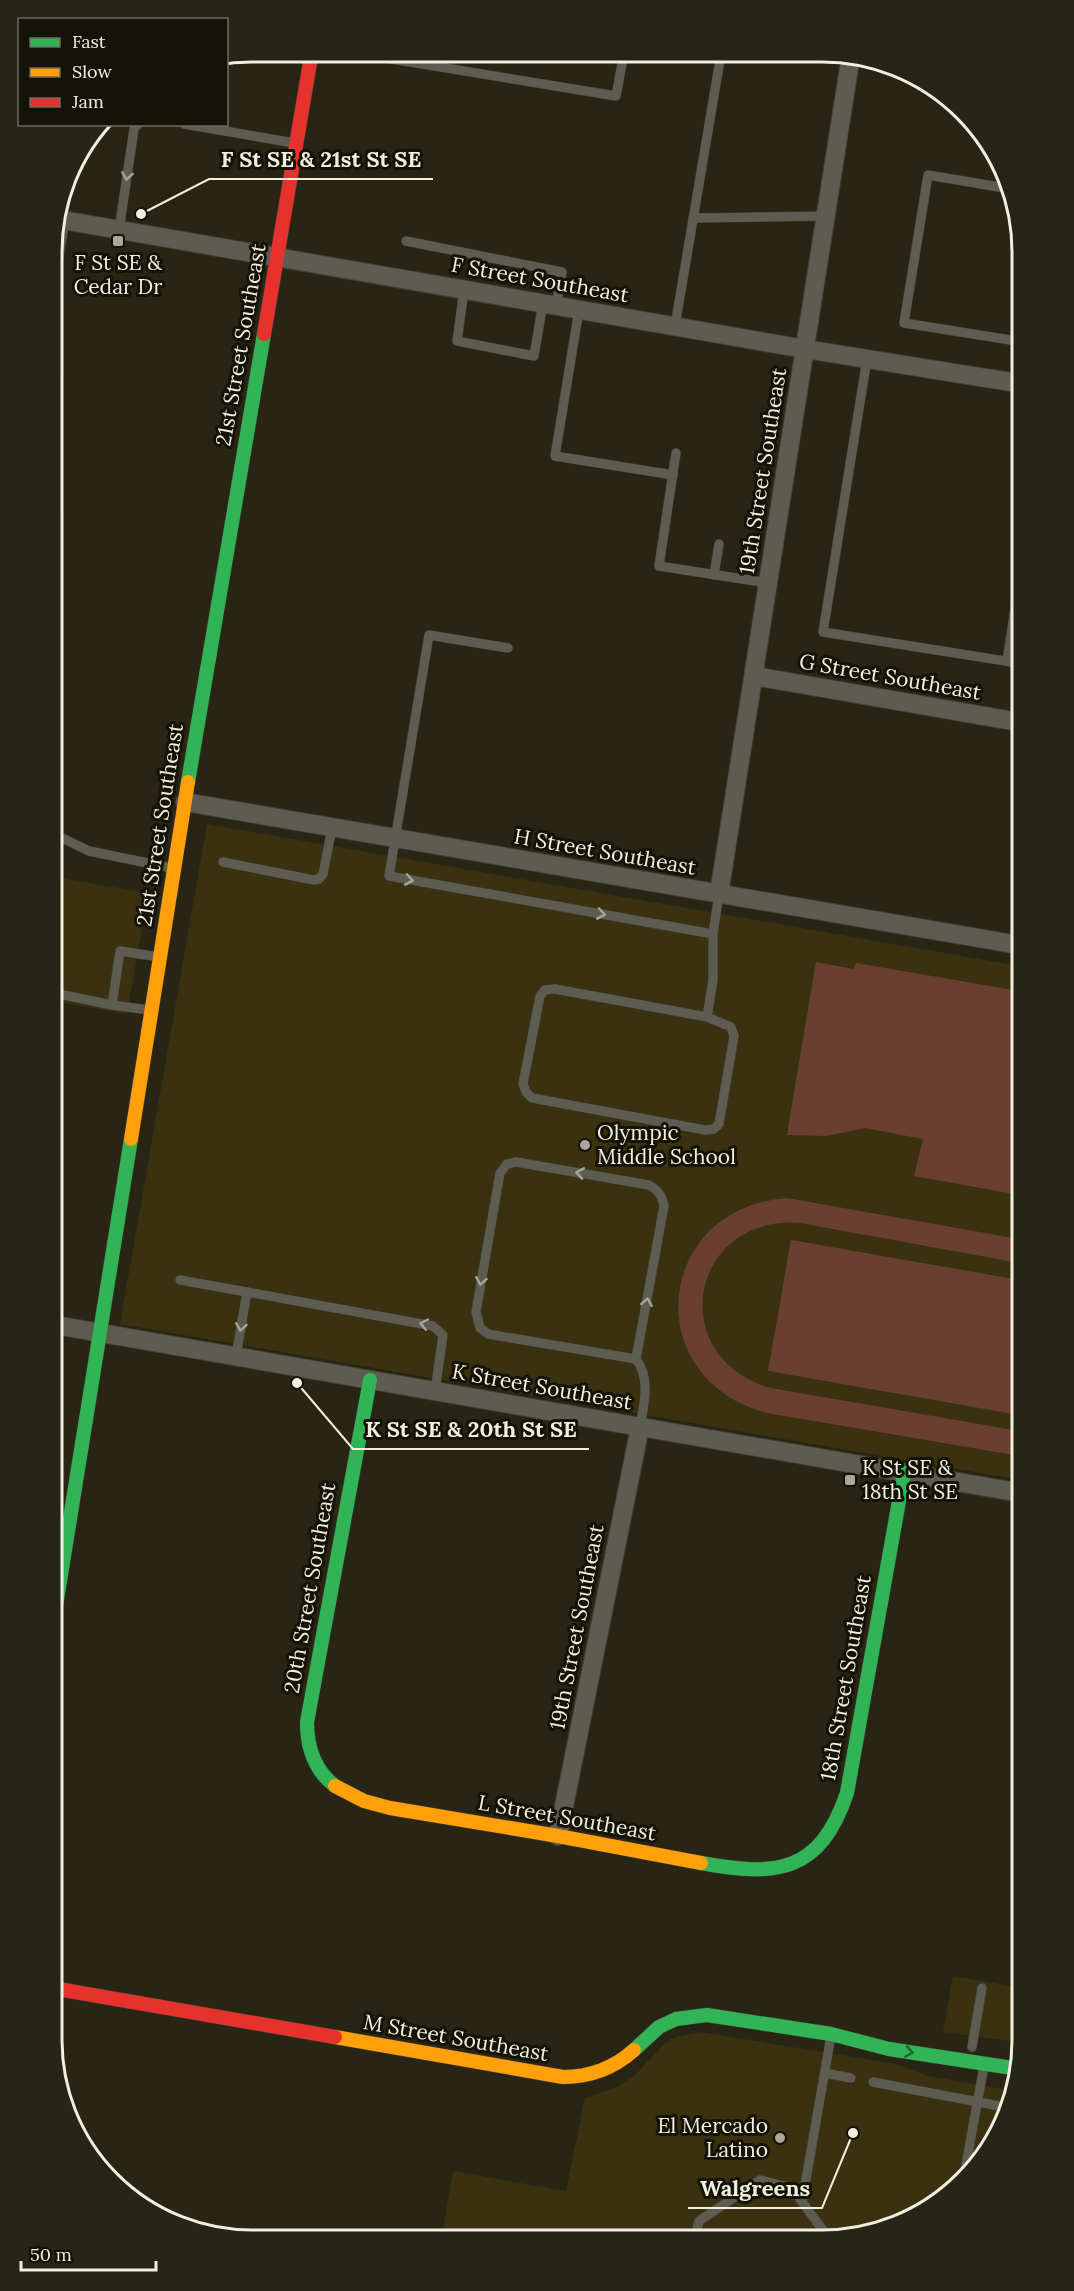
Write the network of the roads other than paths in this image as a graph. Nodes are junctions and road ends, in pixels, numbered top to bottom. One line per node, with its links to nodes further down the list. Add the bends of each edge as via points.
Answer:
1 (310, 62): 8 (street, 21st Street Southeast)
2 (410, 62): 3 (lane, via 616,96)
3 (622, 62)
4 (720, 62): 11 (lane)
5 (850, 64): 10 (street, 19th Street Southeast)
6 (136, 126): 13 (lane, one-way to 13)
7 (196, 126): 8 (lane)
8 (297, 143): 15 (street, 21st Street Southeast)
9 (1001, 187): 20 (lane, via 928,175 904,323)
10 (826, 216): 11 (lane); 21 (street, 19th Street Southeast)
11 (693, 218): 19 (lane)
12 (64, 220): 13 (street, F Street Southeast)
13 (119, 230): 15 (street, F Street Southeast)
14 (405, 241): 17 (lane, via 562,272)
15 (277, 257): 16 (street, F Street Southeast); 35 (street, 21st Street Southeast)
16 (464, 290): 17 (street, F Street Southeast); 17 (lane, via 457,340 534,356)
17 (550, 305): 18 (street, F Street Southeast)
18 (579, 310): 19 (street, F Street Southeast); 25 (lane, via 555,456)
19 (675, 326): 21 (street, F Street Southeast)
20 (1012, 340)
21 (805, 349): 22 (street, F Street Southeast); 28 (street, 19th Street Southeast)
22 (867, 359): 23 (street, F Street Southeast); 31 (lane, via 823,632)
23 (1012, 382)
24 (676, 453): 25 (lane)
25 (673, 475): 27 (lane, via 659,566)
26 (719, 544): 27 (lane)
27 (714, 575): 28 (lane)
28 (768, 583): 33 (street, 19th Street Southeast)
29 (1012, 628): 31 (lane)
30 (508, 648): 38 (lane, via 429,634)
31 (1007, 661): 32 (lane)
32 (1012, 662)
33 (754, 676): 34 (street, G Street Southeast); 41 (street, 19th Street Southeast)
34 (1012, 721)
35 (185, 802): 36 (street, H Street Southeast); 40 (street, 21st Street Southeast)
36 (332, 828): 38 (street, H Street Southeast); 39 (lane, via 319,879)
37 (62, 838): 40 (lane, via 89,851)
38 (393, 838): 41 (street, H Street Southeast); 42 (lane, one-way to 42, via 389,876)
39 (222, 862)
40 (174, 868): 44 (street, 21st Street Southeast)
41 (719, 894): 42 (lane); 43 (street, H Street Southeast)
42 (713, 934): 48 (lane, via 713,980)
43 (1012, 944)
44 (160, 957): 46 (lane, via 120,951); 47 (street, 21st Street Southeast)
45 (62, 995): 46 (lane)
46 (112, 1005): 47 (lane)
47 (151, 1011): 52 (street, 21st Street Southeast)
48 (707, 1017): 48 (lane, via 731,1027 735,1035 719,1124 714,1129 532,1098 526,1092 523,1084 540,996 545,990)
49 (180, 1280): 50 (lane)
50 (247, 1292): 53 (lane, one-way to 53); 56 (lane, one-way to 50, via 443,1335 433,1326)
51 (62, 1325): 52 (street, K Street Southeast)
52 (100, 1332): 53 (street, K Street Southeast); 60 (street, 21st Street Southeast)
53 (236, 1356): 55 (street, K Street Southeast)
54 (636, 1359): 54 (lane, one-way to 54, via 664,1206 662,1196 649,1185 516,1162 507,1164 500,1173 476,1311 480,1328 488,1334); 57 (lane, via 643,1368 646,1388)
55 (370, 1380): 56 (street, K Street Southeast); 61 (street, 20th Street Southeast, via 307,1722 306,1739 315,1764)
56 (435, 1391): 57 (street, K Street Southeast)
57 (640, 1427): 58 (street, K Street Southeast); 62 (street, 19th Street Southeast)
58 (904, 1473): 59 (street, K Street Southeast); 63 (street, 18th Street Southeast, via 847,1793 825,1842)
59 (1012, 1491)
60 (62, 1569)
61 (343, 1792): 62 (street, L Street Southeast, via 420,1814)
62 (558, 1836): 63 (street, L Street Southeast, via 719,1866)
63 (787, 1866)
64 (982, 1988): 67 (lane)
65 (62, 1990): 66 (street, M Street Southeast, via 563,2077 579,2077 612,2066 658,2027 691,2016 708,2015)
66 (831, 2034): 67 (street, M Street Southeast, via 891,2036); 68 (street, M Street Southeast, one-way to 68, via 889,2049); 70 (lane)
67 (967, 2046)
68 (984, 2064): 69 (street, M Street Southeast); 73 (lane)
69 (1010, 2068)
70 (825, 2073): 71 (lane); 76 (lane)
71 (851, 2078)
72 (873, 2082): 73 (lane)
73 (977, 2102): 74 (lane); 75 (lane)
74 (1000, 2106)
75 (966, 2164)
76 (802, 2202): 77 (lane, via 792,2188 760,2180 699,2221); 78 (lane)
77 (697, 2230)
78 (823, 2230)

